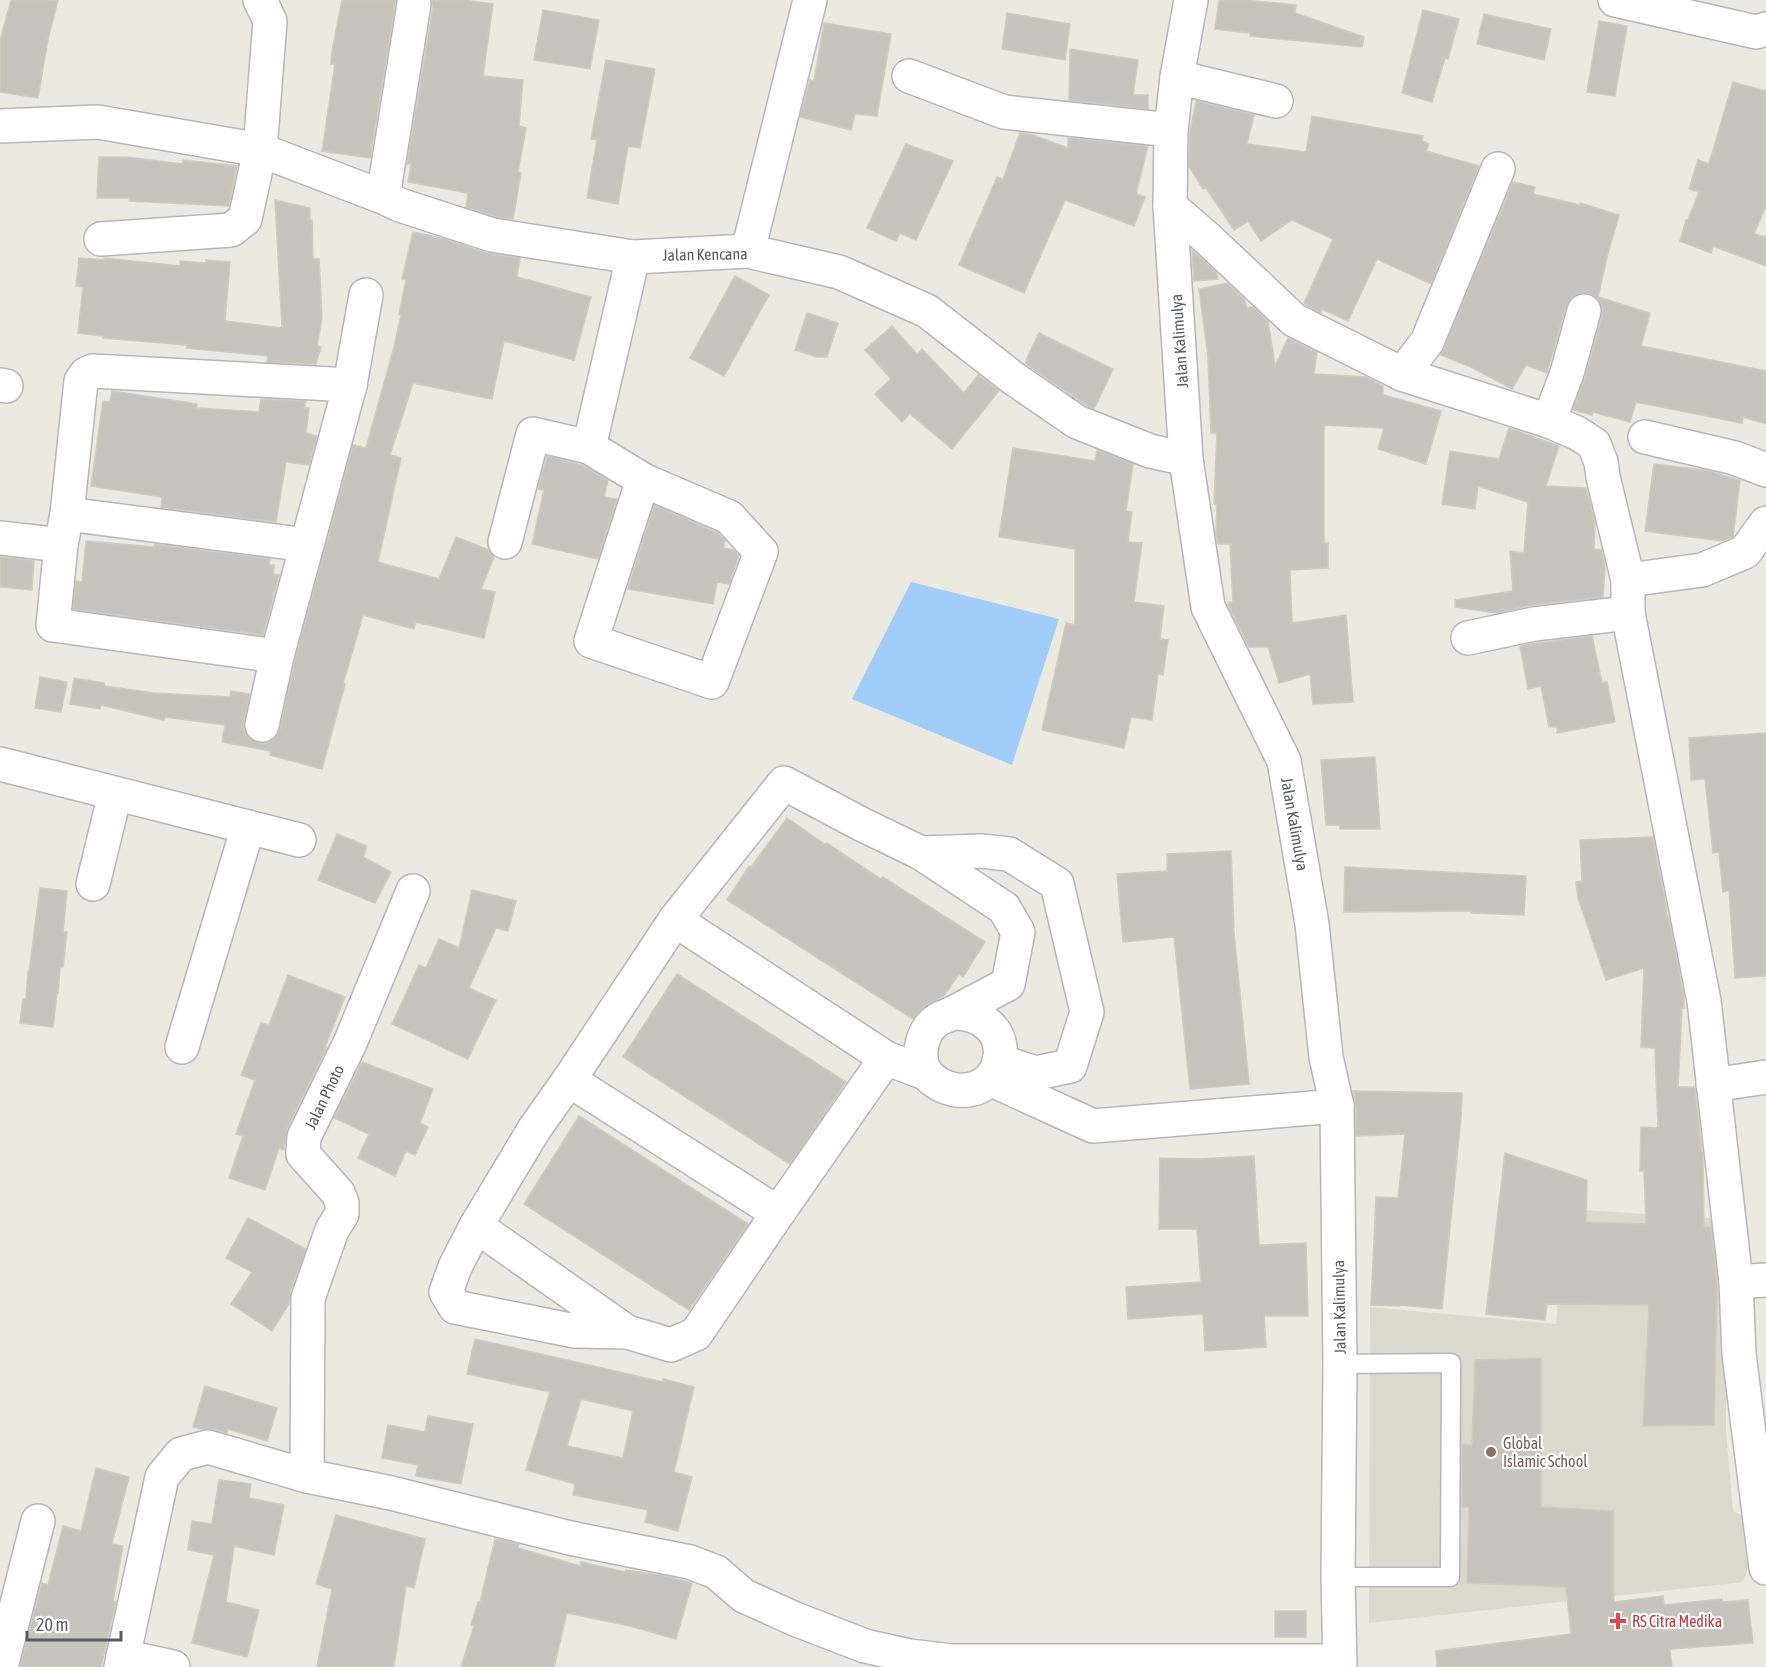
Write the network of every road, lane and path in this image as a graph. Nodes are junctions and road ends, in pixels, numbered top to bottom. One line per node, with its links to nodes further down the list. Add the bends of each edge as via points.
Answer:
1 (260, 0): 12 (street, via 270,21)
2 (810, 0): 17 (street)
3 (1191, 0): 8 (street, Jalan Kalimulya)
4 (1615, 0): 6 (street, via 1756,32)
5 (414, 4): 14 (street)
6 (1766, 29)
7 (909, 76): 11 (street, via 1004,112)
8 (1177, 77): 9 (street); 11 (street, Jalan Kalimulya)
9 (1276, 100)
10 (0, 126): 12 (street, Jalan Kencana, via 98,122)
11 (1171, 130): 15 (street, Jalan Kalimulya)
12 (260, 150): 14 (street, Jalan Kencana); 16 (street, via 245,219 231,230)
13 (1498, 169): 21 (street, via 1427,342)
14 (383, 197): 18 (street, Jalan Kencana, via 492,234)
15 (1170, 206): 21 (street, via 1294,320); 26 (street, Jalan Kalimulya)
16 (101, 239)
17 (748, 251): 18 (street, Jalan Kencana); 26 (street, Jalan Kencana, via 839,272 927,311 1077,422 1150,451)
18 (633, 256): 25 (street)
19 (366, 295): 22 (street)
20 (1584, 311): 23 (street)
21 (1402, 374): 23 (street)
22 (350, 385): 30 (street, via 93,371 86,374 81,381); 33 (street)
23 (1549, 421): 34 (street, via 1594,444)
24 (1645, 436): 27 (street, via 1735,458)
25 (589, 447): 28 (street); 32 (street, via 533,434)
26 (1186, 459): 55 (street, Jalan Kalimulya, via 1208,607 1284,761 1312,924 1326,1057)
27 (1766, 470)
28 (645, 481): 28 (street, via 729,517 761,552 712,682 591,641)
29 (1766, 523): 34 (street, via 1745,552 1713,566)
30 (64, 530): 31 (street); 33 (street); 37 (street, via 53,625)
31 (0, 538)
32 (505, 542)
33 (307, 545): 37 (street)
34 (1628, 580): 35 (street)
35 (1629, 613): 36 (street, via 1534,624); 54 (street, via 1704,1001)
36 (1468, 638)
37 (277, 656): 38 (street)
38 (262, 726)
39 (0, 764): 40 (street)
40 (115, 794): 41 (street); 44 (street)
41 (248, 827): 42 (street); 48 (street)
42 (298, 840)
43 (921, 853): 46 (street, via 784,783); 47 (street, via 1004,908 1018,932 1008,984); 50 (street, via 1009,854 1057,884 1087,1012 1070,1066 1036,1072)
44 (93, 884)
45 (413, 891): 63 (street, Jalan Photo, via 350,1043 304,1137 303,1154 338,1193 342,1203 342,1214 332,1230 308,1298)
46 (675, 920): 49 (street); 53 (street)
47 (953, 1013): 50 (street, via 977,1017 994,1031 1000,1052); 51 (street, via 936,1020 925,1033 921,1060)
48 (182, 1047)
49 (886, 1058): 51 (street); 56 (street)
50 (994, 1070): 51 (street, via 979,1087 963,1090 936,1083); 55 (street, via 1093,1126)
51 (925, 1072)
52 (1766, 1077): 54 (street)
53 (569, 1080): 56 (street); 57 (street)
54 (1713, 1085): 58 (street)
55 (1337, 1106): 61 (street, Jalan Kalimulya)
56 (778, 1213): 59 (street, via 696,1334 671,1345)
57 (476, 1226): 59 (street); 59 (street, via 446,1292 455,1306 575,1331)
58 (1751, 1281): 60 (street)
59 (627, 1332)
60 (1739, 1354): 62 (street); 65 (street)
61 (1340, 1364): 66 (street, Jalan Kalimulya); 66 (lane, via 1451,1363 1450,1577)
62 (1766, 1378)
63 (307, 1476): 67 (street, via 208,1447 181,1454 162,1477); 68 (street, via 690,1562 716,1572 744,1596 795,1619 865,1646 910,1656 963,1661)
64 (38, 1521): 69 (street)
65 (1766, 1568)
66 (1338, 1577): 68 (street, Jalan Kalimulya)
67 (122, 1662): 70 (street)
68 (1339, 1664)
69 (1, 1667)
70 (172, 1667)

